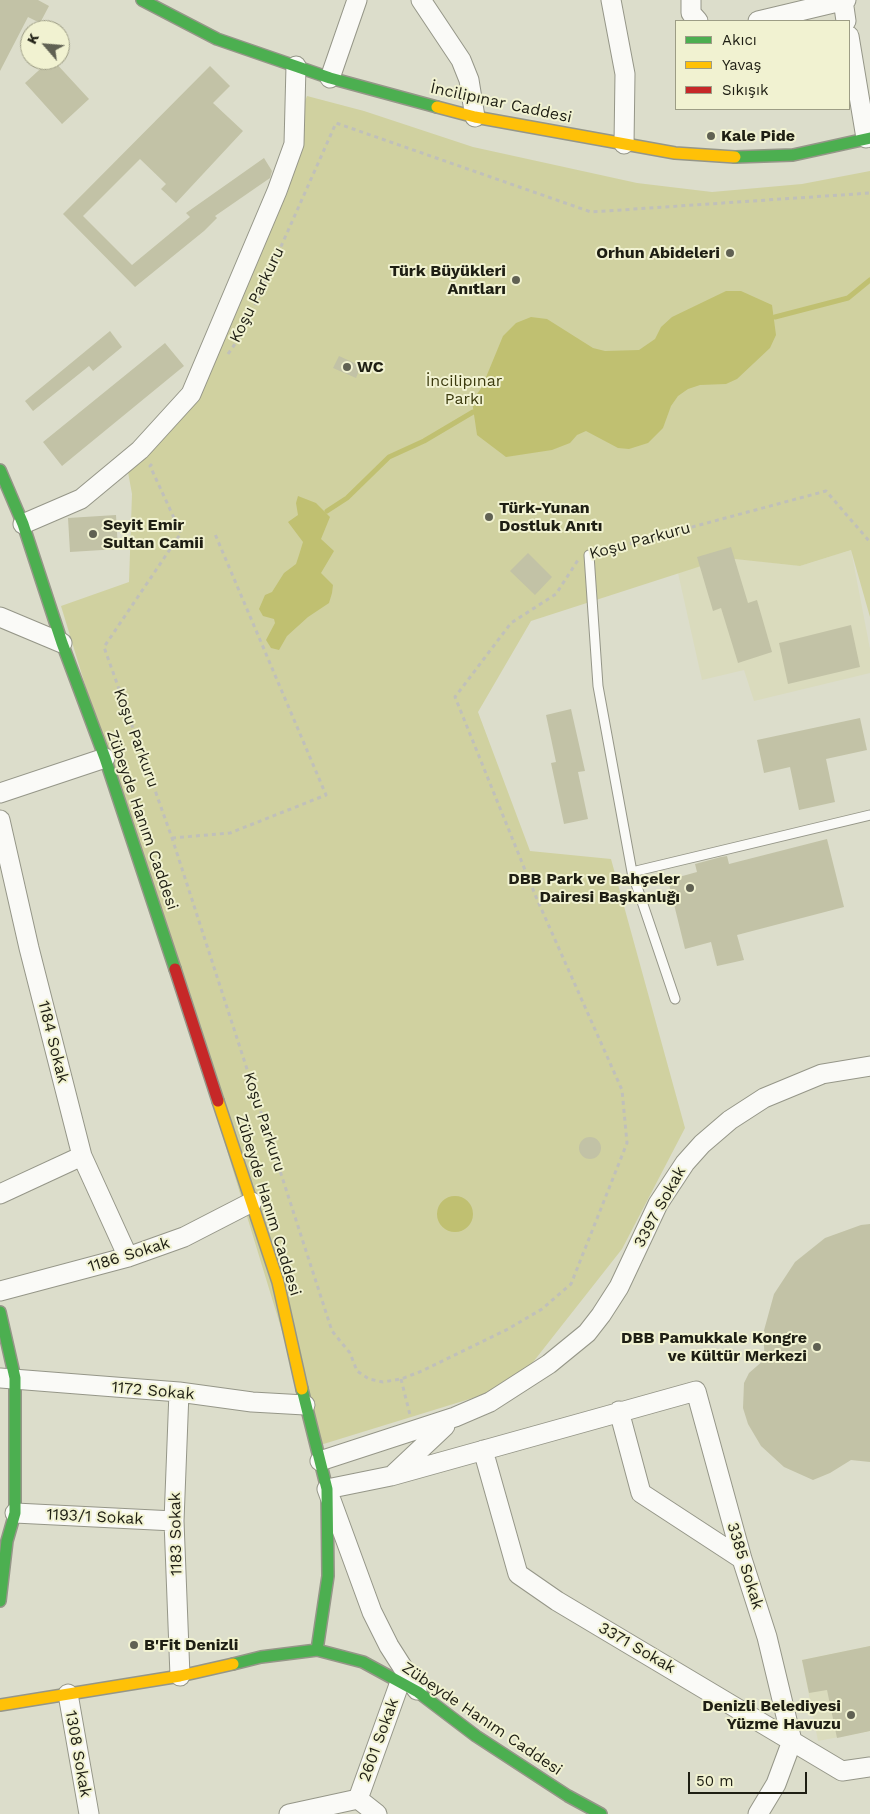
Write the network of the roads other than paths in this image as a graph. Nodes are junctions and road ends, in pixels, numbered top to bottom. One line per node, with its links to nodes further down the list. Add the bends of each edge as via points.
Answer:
1 (142, 0): 11 (main road, İncilipınar Caddesi, via 217,39)
2 (356, 0): 12 (street)
3 (421, 0): 13 (street, via 460,60 469,80)
4 (611, 0): 15 (street, via 625,74)
5 (691, 0): 7 (street, via 691,13)
6 (844, 0): 8 (street); 9 (street)
7 (697, 20)
8 (762, 20)
9 (846, 20)
10 (850, 41): 14 (street)
11 (296, 66): 12 (main road, İncilipınar Caddesi); 17 (street, via 294,144 190,394 140,450 81,500)
12 (330, 78): 13 (main road, İncilipınar Caddesi)
13 (475, 117): 15 (main road, İncilipınar Caddesi)
14 (868, 138): 15 (main road, İncilipınar Caddesi, via 793,155 736,157 675,154)
15 (624, 144)
16 (0, 470): 17 (main road, Zübeyde Hanım Caddesi)
17 (23, 524): 20 (main road, Zübeyde Hanım Caddesi)
18 (589, 555): 26 (lane, via 598,686)
19 (0, 617): 20 (street)
20 (62, 643): 21 (main road, Zübeyde Hanım Caddesi)
21 (105, 758): 22 (street); 31 (main road, Zübeyde Hanım Caddesi)
22 (0, 794)
23 (870, 815): 26 (lane)
24 (0, 820): 25 (street, 1184 Sokak)
25 (4, 858): 29 (street, 1184 Sokak)
26 (632, 872): 27 (lane)
27 (675, 999)
28 (870, 1066): 39 (street, 3397 Sokak, via 822,1074 764,1098 730,1120 685,1163 658,1204 619,1286 587,1333 549,1364 490,1402)
29 (82, 1156): 30 (street); 32 (street, 1184 Sokak)
30 (0, 1194)
31 (252, 1202): 32 (street, 1186 Sokak, via 184,1237); 37 (main road, Zübeyde Hanım Caddesi, via 278,1282)
32 (128, 1257): 33 (street, 1186 Sokak)
33 (0, 1291)
34 (0, 1312): 35 (main road)
35 (8, 1378): 36 (street, 1172 Sokak); 44 (main road)
36 (178, 1392): 37 (street, 1172 Sokak); 45 (street, 1183 Sokak)
37 (305, 1405): 41 (main road, Zübeyde Hanım Caddesi)
38 (619, 1411): 40 (street); 47 (street, via 641,1493); 47 (street, 3385 Sokak, via 696,1391)
39 (456, 1418): 41 (street); 42 (street, via 430,1437)
40 (482, 1450): 42 (street); 55 (street, 3371 Sokak, via 518,1574 557,1601)
41 (320, 1461): 43 (main road, Zübeyde Hanım Caddesi)
42 (391, 1476): 43 (street)
43 (327, 1489): 49 (main road, Zübeyde Hanım Caddesi, via 328,1576); 52 (street, via 372,1612)
44 (15, 1513): 45 (street, 1193/1 Sokak); 46 (main road)
45 (174, 1520): 50 (street, 1183 Sokak)
46 (4, 1541): 48 (main road)
47 (742, 1559): 55 (street, 3385 Sokak, via 767,1638)
48 (0, 1601)
49 (317, 1650): 50 (main road, via 261,1656); 51 (main road, Zübeyde Hanım Caddesi, via 363,1662)
50 (180, 1676): 53 (main road)
51 (400, 1682): 52 (main road, Zübeyde Hanım Caddesi); 57 (street, 2601 Sokak)
52 (418, 1692): 61 (main road, Zübeyde Hanım Caddesi, via 476,1736)
53 (68, 1694): 54 (main road); 58 (street, 1308 Sokak)
54 (0, 1705)
55 (792, 1741): 56 (street, 3371 Sokak, via 842,1771); 62 (street, via 776,1784)
56 (870, 1767)
57 (358, 1799): 59 (street, 2601 Sokak); 60 (street, 2601 Sokak)
58 (89, 1814)
59 (289, 1814)
60 (377, 1814)
61 (601, 1814)
62 (758, 1814)

